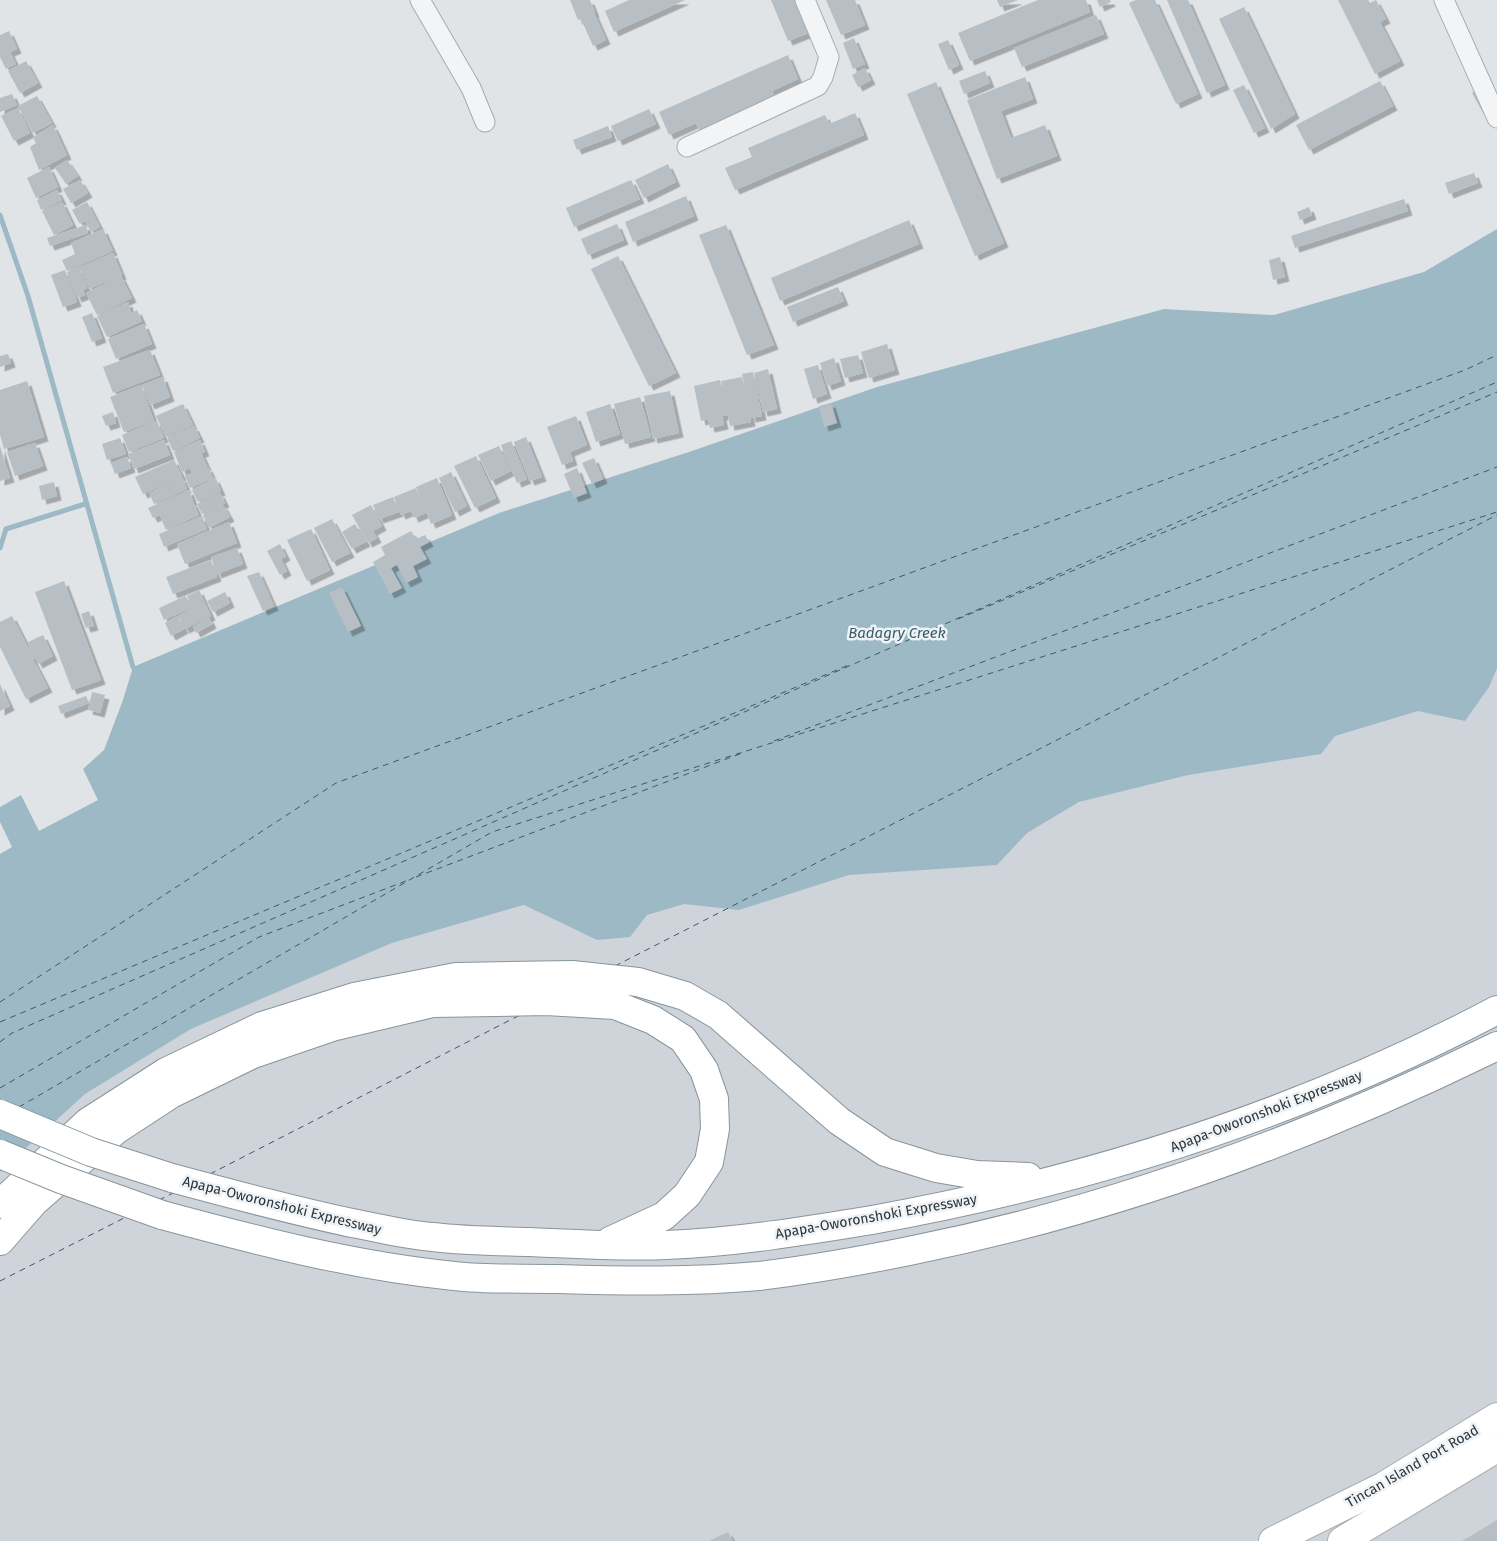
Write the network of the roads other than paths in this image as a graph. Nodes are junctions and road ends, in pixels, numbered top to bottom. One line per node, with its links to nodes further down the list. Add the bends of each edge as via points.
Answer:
1 (420, 0): 5 (street, via 471,88)
2 (805, 0): 6 (street, via 829,56 818,86)
3 (1444, 0): 4 (street)
4 (1497, 118)
5 (485, 122)
6 (687, 147)
7 (1497, 1010): 13 (main road, Apapa-Oworonshoki Expressway, via 1386,1065 1306,1098 1171,1147)
8 (1497, 1046): 10 (main road)
9 (1497, 1055): 10 (main road)
10 (1458, 1065): 12 (main road, bridge, via 1284,1140 1168,1183 1068,1214 953,1242 760,1276 672,1281 456,1276 357,1263 162,1215)
11 (0, 1114): 16 (main road, Apapa-Oworonshoki Expressway, bridge, via 90,1152 172,1178 309,1214 436,1238)
12 (0, 1154)
13 (1064, 1178): 14 (main road, via 978,1175 936,1168 885,1152 838,1121 718,1014 684,996 638,982 572,975 456,977 354,997 262,1026 166,1072 88,1122); 16 (main road, Apapa-Oworonshoki Expressway, via 925,1210 801,1232 669,1245)
14 (0, 1204)
15 (0, 1241): 16 (main road, via 34,1202 116,1130 171,1094 253,1054 332,1026 433,1003 546,1001 615,1006 653,1020 683,1039 704,1070 714,1099 715,1129 709,1162 687,1194 664,1216)
16 (601, 1246)
17 (1497, 1417): 19 (main road, Tincan Island Port Road, via 1384,1486)
18 (1497, 1448): 20 (main road, Tincan Island Port Road)
19 (1273, 1541)
20 (1342, 1541)

